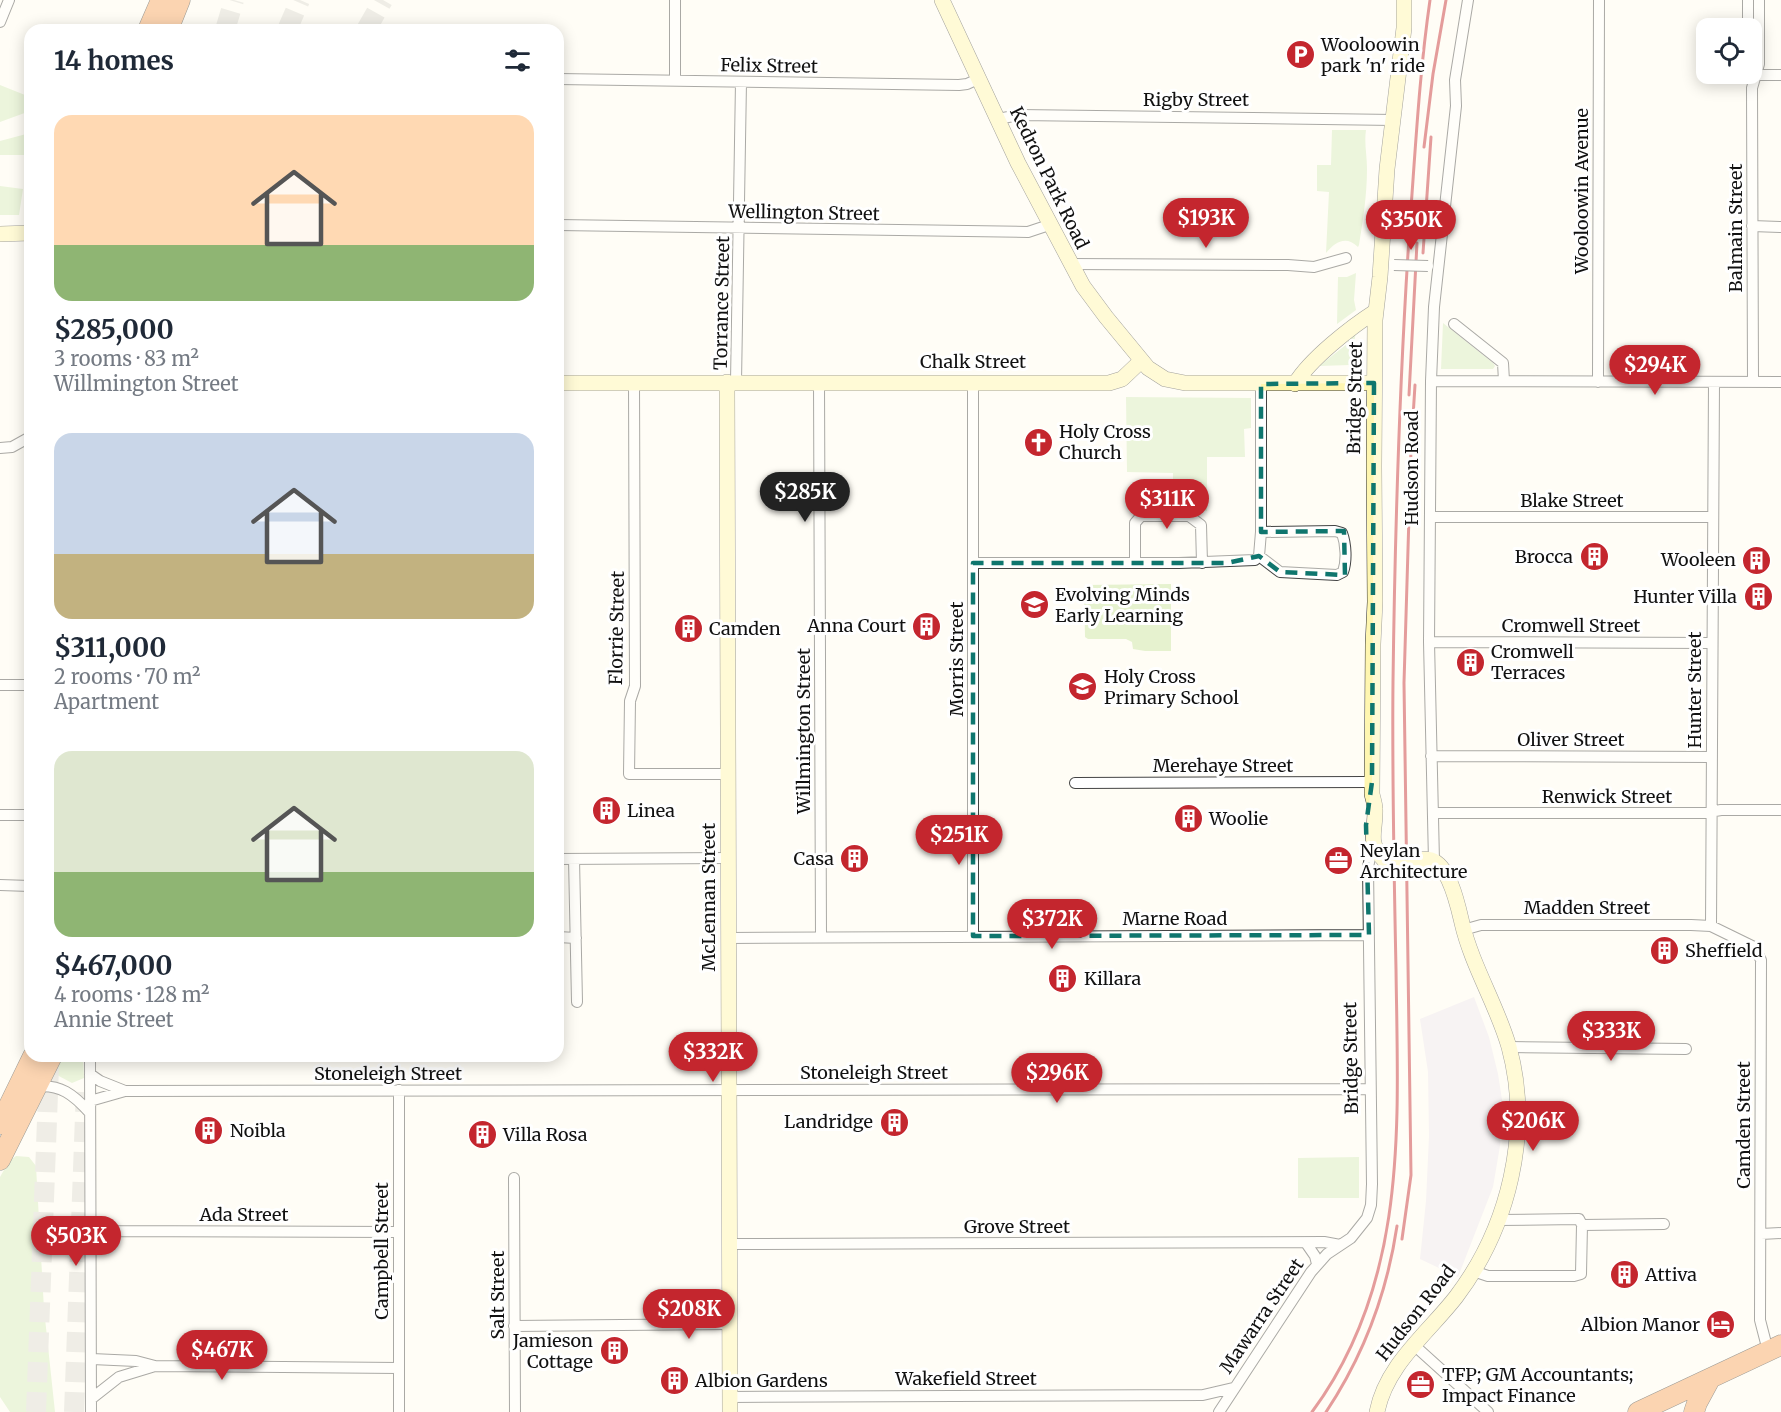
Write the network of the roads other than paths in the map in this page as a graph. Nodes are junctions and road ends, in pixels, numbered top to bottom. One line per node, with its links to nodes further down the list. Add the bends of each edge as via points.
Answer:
1 (9, 0): 13 (street)
2 (161, 0): 14 (highway)
3 (180, 0): 15 (highway)
4 (675, 0): 20 (street)
5 (942, 0): 19 (street, Kedron Park Road)
6 (1468, 0): 35 (street, Hudson Road, via 1455,80 1456,106)
7 (1599, 0): 45 (street, Wooloowin Avenue)
8 (1748, 0): 11 (street)
9 (1758, 0): 12 (street, Balmain Street)
10 (1404, 2): 24 (street, Bridge Street)
11 (1748, 18)
12 (1759, 18)
13 (0, 22)
14 (151, 24)
15 (170, 24)
16 (1762, 74): 17 (street)
17 (1781, 75)
18 (564, 79): 20 (street, Felix Street)
19 (978, 79): 21 (street, Felix Street, via 964,85); 23 (street, Kedron Park Road)
20 (675, 81): 21 (street, Felix Street)
21 (741, 82): 29 (street, Torrance Street)
22 (1753, 84): 27 (street, Balmain Street)
23 (998, 119): 24 (street, Rigby Street, via 1019,115); 26 (street, Kedron Park Road)
24 (1394, 120): 34 (street, Bridge Street, via 1387,169)
25 (564, 225): 29 (street, Wellington Street)
26 (1049, 225): 29 (street, Wellington Street, via 1028,232); 33 (street, Kedron Park Road)
27 (1752, 226): 28 (street); 47 (street, Balmain Street)
28 (1781, 227)
29 (740, 229): 42 (street, Torrance Street)
30 (24, 233): 31 (street)
31 (0, 234)
32 (1346, 258): 33 (street, via 1309,267)
33 (1070, 264): 38 (street, Kedron Park Road, via 1095,304)
34 (1387, 264): 35 (street, bridge); 36 (street, Bridge Street)
35 (1440, 267): 39 (street, Hudson Road)
36 (1376, 311): 50 (street, Bridge Street); 52 (street, via 1304,369)
37 (1454, 324): 40 (street, via 1503,363)
38 (1142, 361): 44 (street, Chalk Street, via 1114,382); 51 (street, via 1158,375 1175,382)
39 (1431, 381): 40 (street); 56 (street, Hudson Road)
40 (1504, 381): 45 (street)
41 (634, 382): 42 (street, Chalk Street); 49 (street, Chalk Street); 68 (street, Florrie Street, via 635,686 630,700 629,774)
42 (732, 382): 43 (street, Chalk Street); 68 (street, McLennan Street)
43 (819, 382): 44 (street, Chalk Street); 88 (street, Willmington Street)
44 (973, 382): 59 (street, Morris Street)
45 (1598, 382): 46 (street)
46 (1714, 382): 47 (street); 55 (street, Hunter Street)
47 (1753, 382): 48 (street)
48 (1781, 382)
49 (564, 383)
50 (1374, 383): 52 (street); 70 (street, Bridge Street)
51 (1261, 384): 52 (street); 57 (street)
52 (1295, 384)
53 (24, 440): 54 (street)
54 (0, 448)
55 (1713, 517): 56 (street, Blake Street); 63 (street, Hunter Street)
56 (1432, 518): 62 (street, Hudson Road)
57 (1261, 532): 58 (street); 58 (street, via 1342,533 1345,568 1337,575 1280,572)
58 (1259, 556): 61 (street, via 1247,562)
59 (973, 563): 60 (street); 86 (street, Morris Street)
60 (1135, 563): 61 (street); 61 (street, via 1135,523 1141,516 1189,516 1201,525)
61 (1202, 563)
62 (1430, 642): 63 (street, Cromwell Street); 66 (street, Hudson Road)
63 (1712, 643): 67 (street, Hunter Street)
64 (0, 685): 65 (street)
65 (24, 685)
66 (1431, 756): 67 (street, Oliver Street); 73 (street, Hudson Road)
67 (1712, 757): 72 (street, Hunter Street)
68 (728, 774): 76 (street, McLennan Street)
69 (1074, 783): 70 (street, Merehaye Street)
70 (1372, 788): 79 (street, Bridge Street)
71 (1781, 810): 72 (street, Renwick Street)
72 (1711, 811): 73 (street, Renwick Street); 83 (street, Hunter Street)
73 (1433, 813): 80 (street, Hudson Road)
74 (0, 815): 75 (street)
75 (24, 815)
76 (729, 858): 78 (street); 90 (street, McLennan Street)
77 (564, 859): 78 (street)
78 (574, 859): 89 (street)
79 (1378, 860): 80 (street, bridge, via 1424,859); 85 (street, Bridge Street, via 1368,867)
80 (1432, 865): 84 (street, Hudson Road, via 1446,874)
81 (0, 885): 82 (street)
82 (24, 886)
83 (1711, 926): 84 (street, Madden Street, via 1486,924); 114 (street, Camden Street, via 1754,947 1761,960)
84 (1463, 930): 92 (street, Hudson Road)
85 (1369, 935): 86 (street, Marne Road); 99 (street, Bridge Street)
86 (973, 936): 88 (street, Marne Road)
87 (564, 937): 89 (street)
88 (821, 937): 90 (street, Marne Road)
89 (576, 938): 91 (street)
90 (729, 938): 102 (street, McLennan Street)
91 (577, 1002)
92 (1509, 1047): 93 (street); 108 (street, Hudson Road, via 1518,1133 1515,1160)
93 (1686, 1049)
94 (30, 1062): 103 (highway)
95 (49, 1062): 98 (highway)
96 (90, 1062): 97 (street)
97 (90, 1074): 100 (street, Stoneleigh Street); 104 (street)
98 (36, 1087): 103 (street); 104 (street, via 53,1086 67,1091); 106 (highway)
99 (1370, 1089): 102 (street, Stoneleigh Street); 117 (street, Bridge Street, via 1371,1205 1360,1228)
100 (125, 1090): 101 (street, Stoneleigh Street); 104 (street, Stoneleigh Street)
101 (399, 1090): 102 (street, Stoneleigh Street); 112 (street, Campbell Street)
102 (729, 1090): 116 (street, McLennan Street)
103 (14, 1095): 105 (highway)
104 (90, 1107): 111 (street)
105 (0, 1124)
106 (0, 1160)
107 (514, 1178): 121 (street, Salt Street)
108 (1498, 1220): 110 (street, via 1577,1219); 119 (street, Hudson Road)
109 (1664, 1224): 110 (street)
110 (1582, 1225): 119 (street, via 1582,1268 1578,1276 1488,1276)
111 (90, 1231): 112 (street, Ada Street); 124 (street)
112 (398, 1232): 126 (street, Campbell Street)
113 (1781, 1233): 114 (street)
114 (1761, 1234): 123 (street, Camden Street, via 1760,1320)
115 (1306, 1243): 116 (street, Grove Street); 117 (street, Grove Street); 118 (street)
116 (729, 1244): 120 (street, McLennan Street)
117 (1340, 1245): 118 (street, Mawarra Street)
118 (1317, 1264): 128 (street, Mawarra Street)
119 (1473, 1271): 122 (street, Hudson Road)
120 (729, 1324): 121 (street); 131 (street, McLennan Street)
121 (514, 1326): 134 (street, Salt Street)
122 (1415, 1346): 136 (street, Hudson Road, via 1385,1386); 137 (street)
123 (1775, 1348): 127 (highway)
124 (92, 1359): 125 (street); 130 (street)
125 (155, 1366): 126 (street); 130 (street, via 119,1377)
126 (399, 1368): 133 (street, Campbell Street)
127 (1710, 1379): 138 (highway); 139 (highway)
128 (1233, 1388): 129 (street, Wakefield Street); 135 (street, Mawarra Street)
129 (1203, 1395): 131 (street, Wakefield Street); 135 (street)
130 (92, 1399): 132 (street)
131 (730, 1404)
132 (91, 1412)
133 (399, 1412)
134 (515, 1412)
135 (1217, 1412)
136 (1377, 1412)
137 (1488, 1412)
138 (1638, 1412)
139 (1694, 1412)

